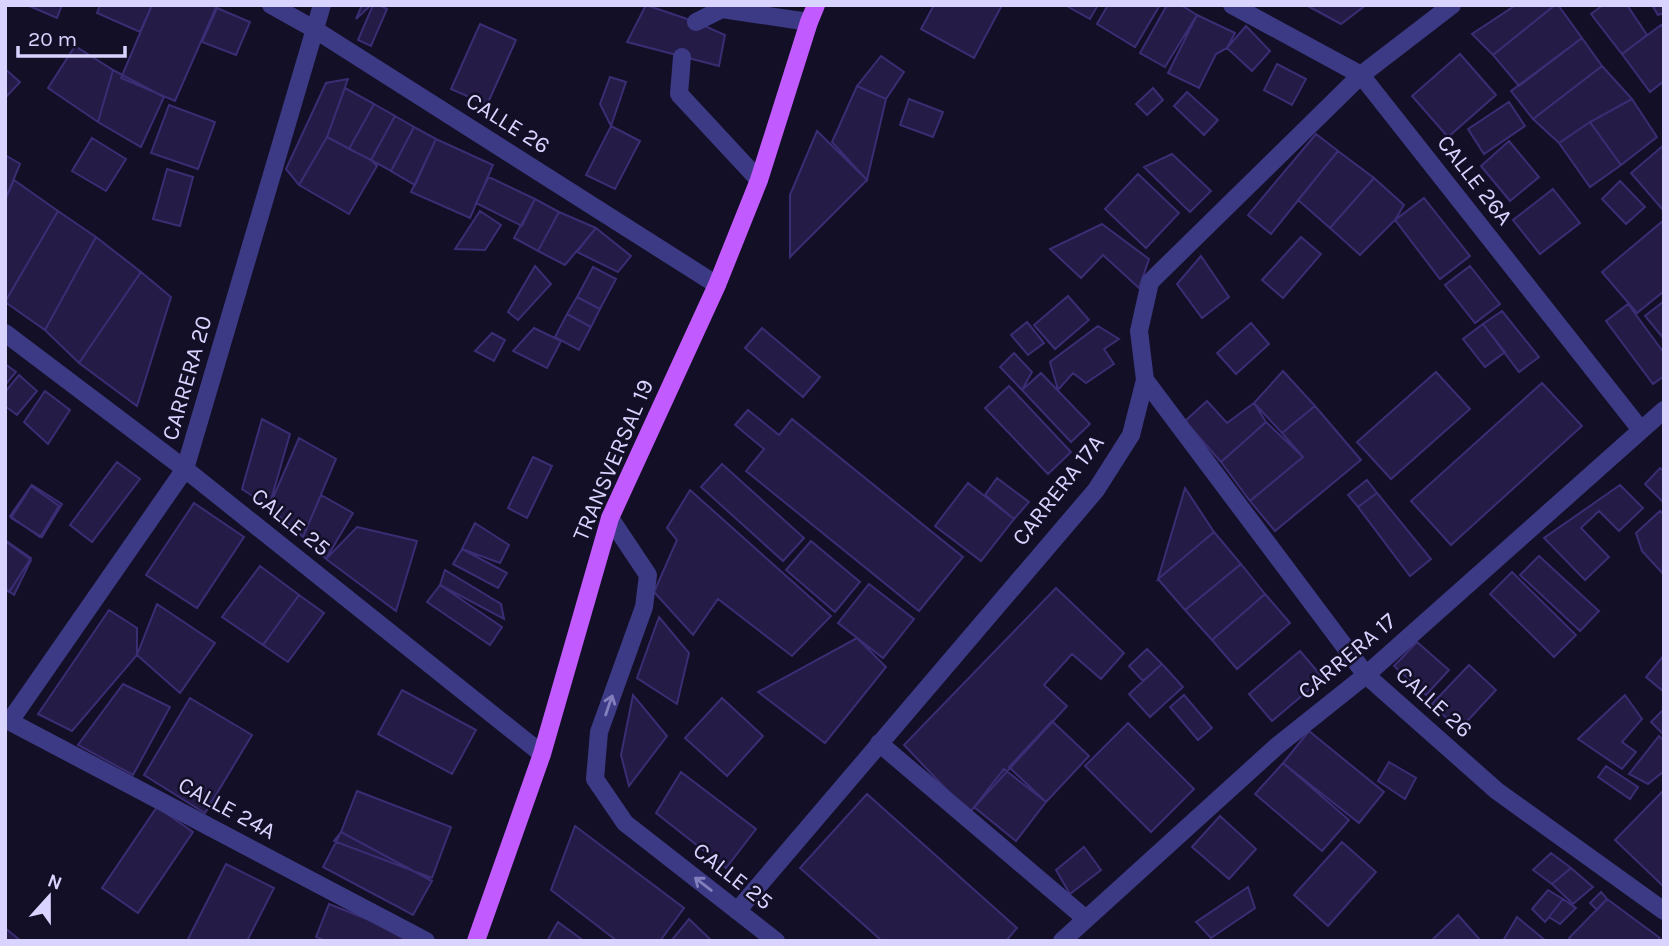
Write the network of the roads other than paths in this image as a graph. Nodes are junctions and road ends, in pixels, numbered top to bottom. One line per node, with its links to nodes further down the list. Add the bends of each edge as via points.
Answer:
1 (271, 5): 7 (street, CALLE 26)
2 (322, 5): 7 (street, CARRERA 20)
3 (1232, 5): 9 (street, CALLE 26A)
4 (1452, 5): 9 (street, CARRERA 17A)
5 (812, 14): 6 (street, via 722,9); 10 (main road, TRANSVERSAL 19)
6 (696, 22)
7 (314, 29): 11 (street, CALLE 26); 16 (street, CARRERA 20)
8 (682, 57): 10 (street, via 679,94)
9 (1361, 75): 13 (street, CARRERA 17A, via 1150,282 1139,331); 15 (street, CALLE 26A)
10 (759, 180): 11 (main road, TRANSVERSAL 19)
11 (717, 285): 17 (main road, TRANSVERSAL 19)
12 (5, 333): 16 (street, CALLE 25)
13 (1146, 380): 18 (street, CALLE 26); 20 (street, CARRERA 17A, via 1131,435 1096,490)
14 (1664, 410): 15 (street, CARRERA 17)
15 (1641, 430): 18 (street, CARRERA 17)
16 (185, 469): 19 (street, CARRERA 20); 21 (street, CALLE 25)
17 (610, 518): 21 (main road, TRANSVERSAL 19); 22 (street, CALLE 25, one-way to 17, via 625,822 594,779 599,732 644,607 648,575)
18 (1366, 675): 23 (street, CALLE 26, via 1497,791); 24 (street, CARRERA 17, via 1277,746)
19 (7, 720): 25 (street, CALLE 24A)
20 (878, 743): 22 (street, CARRERA 17A); 24 (street)
21 (542, 754): 26 (main road, TRANSVERSAL 19)
22 (737, 911): 27 (street, CALLE 25)
23 (1664, 911)
24 (1086, 919): 28 (street, CARRERA 17)
25 (426, 941)
26 (476, 941)
27 (776, 941)
28 (1062, 941)

